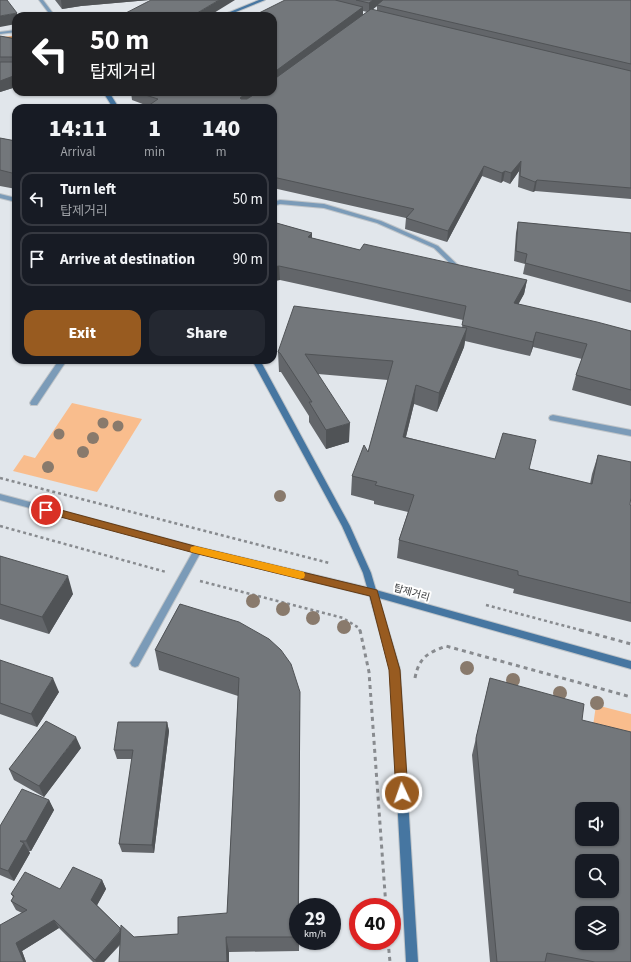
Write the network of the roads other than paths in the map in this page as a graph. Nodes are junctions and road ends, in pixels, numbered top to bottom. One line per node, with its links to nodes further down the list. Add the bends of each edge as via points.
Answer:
1 (41, 0): 3 (street)
2 (263, 0): 4 (street)
3 (50, 12)
4 (232, 12)
5 (12, 32): 6 (street)
6 (0, 33)
7 (0, 196): 8 (street)
8 (12, 199)
9 (277, 203): 10 (street, via 324,206 379,222 436,247 461,271)
10 (468, 273)
11 (60, 364): 13 (street)
12 (258, 364): 18 (street, via 346,526)
13 (34, 402)
14 (553, 418): 15 (street)
15 (631, 433)
16 (0, 497): 17 (street, 탑제거리)
17 (198, 550): 18 (street, 탑제거리); 19 (street)
18 (374, 593): 20 (street, 탑제거리); 21 (street, via 394,670)
19 (135, 663)
20 (631, 665)
21 (412, 962)

